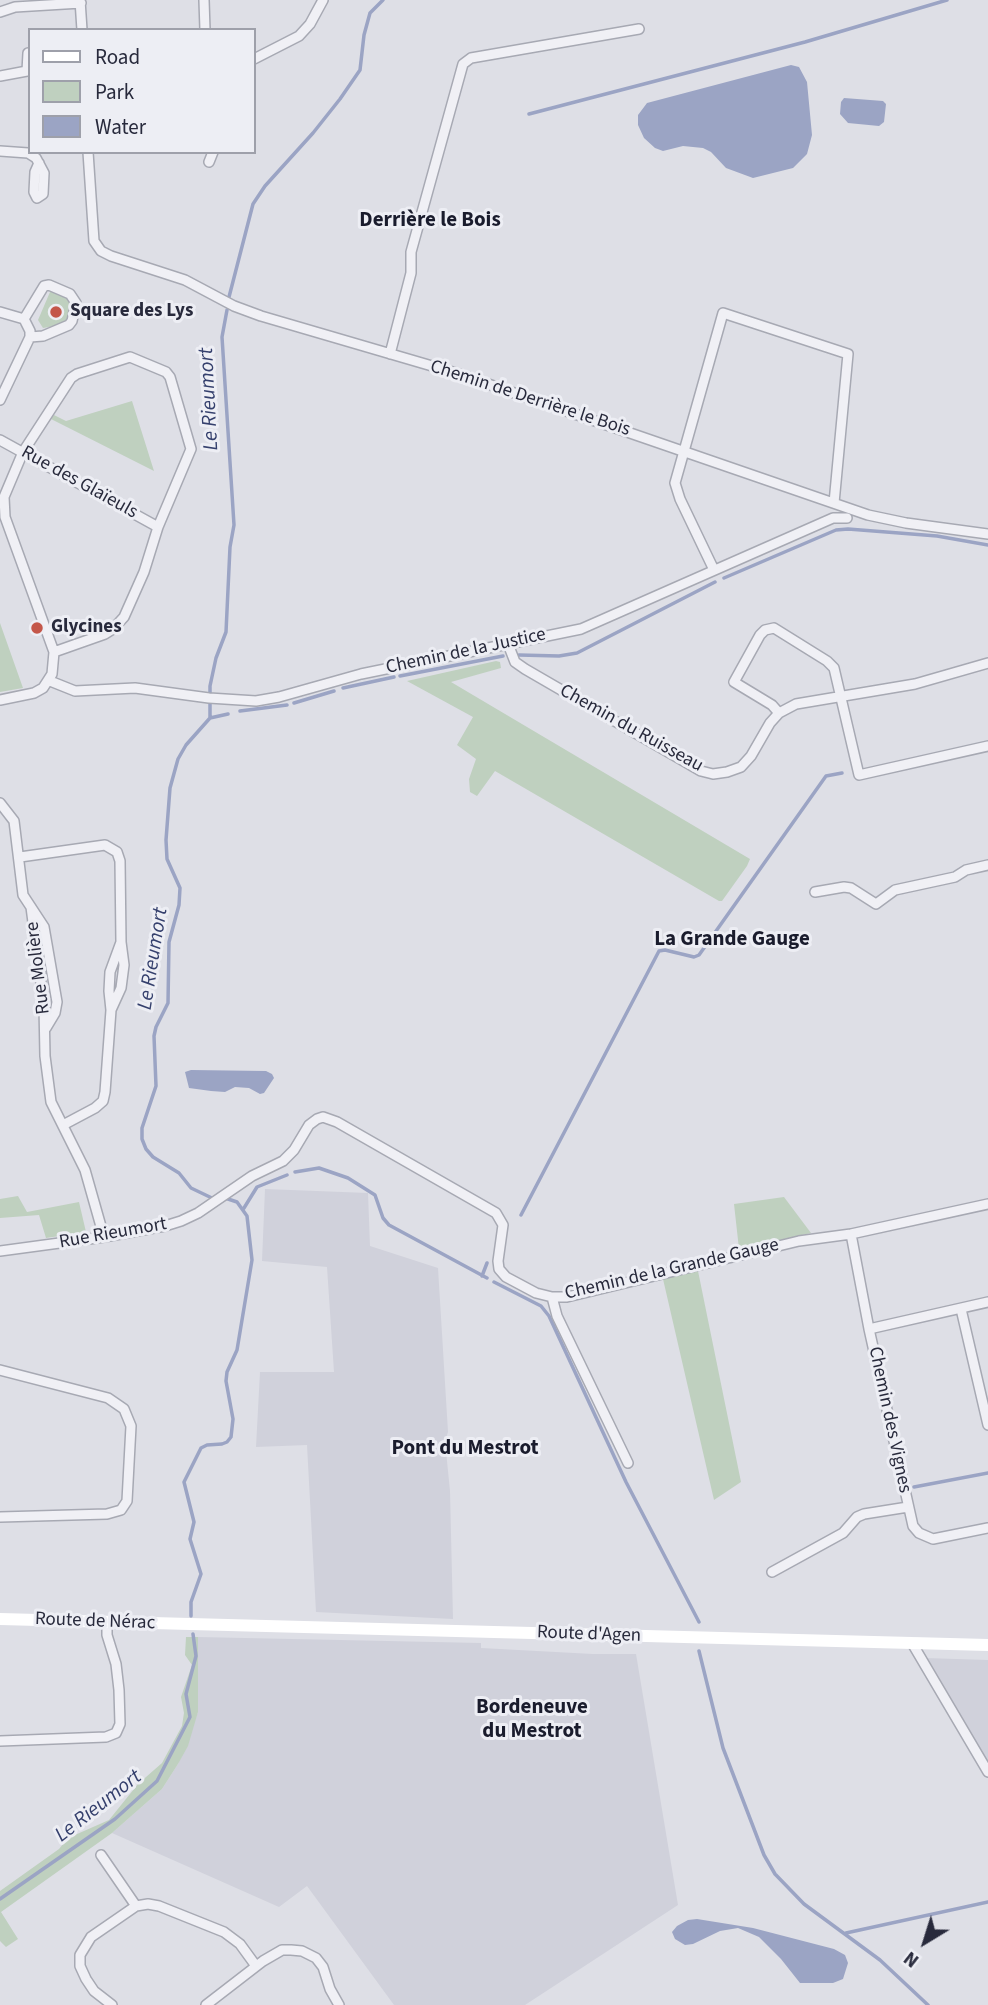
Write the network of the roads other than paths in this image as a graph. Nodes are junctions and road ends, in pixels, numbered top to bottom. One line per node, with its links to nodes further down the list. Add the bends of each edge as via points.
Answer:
1 (204, 0): 6 (street)
2 (323, 0): 9 (street, via 299,36)
3 (80, 1): 4 (street); 5 (street)
4 (0, 12)
5 (82, 28)
6 (205, 28)
7 (639, 29): 21 (street, via 471,58 463,64 411,253 411,273)
8 (28, 53): 10 (street, via 27,71)
9 (256, 59)
10 (0, 76)
11 (0, 151): 12 (street)
12 (28, 153)
13 (31, 154): 17 (street)
14 (88, 154): 21 (street, Chemin de Derrière le Bois, via 91,230 101,251 185,280 261,317)
15 (212, 154): 16 (street)
16 (209, 162)
17 (38, 163)
18 (0, 312): 19 (street)
19 (24, 319): 20 (street); 20 (street, via 44,286 70,294 76,303 69,325)
20 (30, 337): 22 (street)
21 (390, 354): 24 (street, Chemin de Derrière le Bois)
22 (0, 400)
23 (0, 440): 25 (street, Rue des Glaïeuls)
24 (686, 451): 26 (street, Chemin de Derrière le Bois); 26 (street, via 723,313 848,354); 30 (street, via 677,491)
25 (23, 452): 28 (street, Rue des Glaïeuls); 28 (street, via 77,374 130,357 166,372 191,449); 32 (street, via 4,496 3,510)
26 (834, 503): 29 (street, Chemin de Derrière le Bois, via 886,519)
27 (847, 518): 30 (street, Chemin de la Justice, via 833,518)
28 (158, 527): 32 (street, via 144,572 119,624 105,634)
29 (988, 534)
30 (714, 570): 31 (street, Chemin de la Justice, via 581,629)
31 (508, 644): 34 (street, Chemin de la Justice, via 256,701 135,688 75,691); 37 (street, Chemin du Ruisseau, via 515,662 525,669 701,772 740,767)
32 (54, 652): 34 (street)
33 (988, 663): 35 (street, via 915,684)
34 (46, 685): 36 (street, via 34,693)
35 (840, 696): 37 (street, via 796,704); 37 (street, via 834,668 827,661 774,628 765,630 734,682); 38 (street, via 859,775)
36 (0, 700)
37 (779, 713)
38 (988, 746)
39 (0, 803): 40 (street, Rue Molière, via 14,821)
40 (20, 857): 43 (street, via 100,846 117,852); 45 (street, Rue Molière, via 22,890 31,907 51,1102)
41 (988, 865): 42 (street, via 895,890 876,904 851,888)
42 (815, 892)
43 (121, 942): 44 (street, via 110,972); 44 (street, via 124,977)
44 (111, 1010): 45 (street, via 103,1101)
45 (63, 1125): 49 (street, Rue Molière, via 85,1170)
46 (220, 1198): 49 (street, Rue Rieumort, via 181,1221); 51 (street, Chemin de la Grande Gauge, via 283,1161 309,1125 328,1118 496,1213 503,1225 499,1269 536,1293)
47 (988, 1204): 48 (street, Chemin de la Grande Gauge)
48 (851, 1234): 51 (street, Chemin de la Grande Gauge, via 799,1241); 54 (street, Chemin des Vignes)
49 (104, 1237): 50 (street, Rue Rieumort)
50 (0, 1251)
51 (552, 1297): 57 (street)
52 (988, 1302): 53 (street)
53 (961, 1308): 54 (street); 56 (street)
54 (869, 1329): 58 (street, Chemin des Vignes)
55 (0, 1370): 59 (street, via 108,1398 124,1409 131,1426 127,1501 121,1510)
56 (988, 1425)
57 (628, 1463)
58 (908, 1507): 60 (street, Chemin des Vignes, via 913,1526 927,1538); 61 (street, via 857,1517 843,1533)
59 (0, 1517)
60 (988, 1528)
61 (772, 1572)
62 (0, 1619): 63 (main road, Route de Nérac)
63 (107, 1623): 64 (main road, Route de Nérac); 67 (street, via 119,1690 116,1733)
64 (191, 1625): 65 (main road, Route d'Agen)
65 (912, 1643): 66 (main road, Route d'Agen); 68 (street)
66 (988, 1646)
67 (0, 1741)
68 (988, 1772)
69 (101, 1855): 70 (street)
70 (136, 1906): 71 (street, via 159,1906 224,1932); 72 (street, via 91,1937 80,1955 86,1979)
71 (256, 1966): 73 (street); 74 (street, via 282,1950 309,1954 323,1967)
72 (112, 2005)
73 (206, 2005)
74 (339, 2005)

